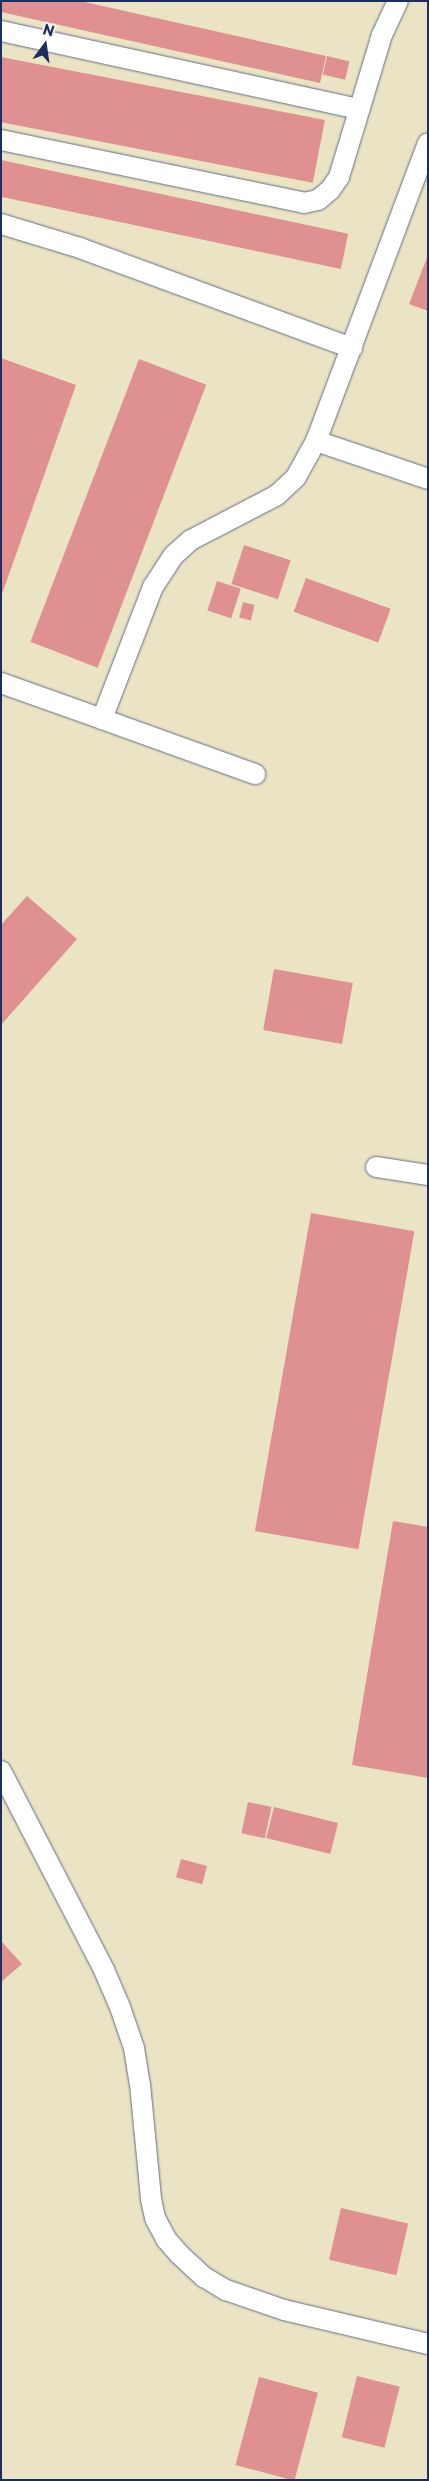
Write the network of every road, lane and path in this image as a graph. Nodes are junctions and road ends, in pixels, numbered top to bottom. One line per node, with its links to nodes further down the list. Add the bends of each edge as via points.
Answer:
1 (398, 1): 3 (lane, via 382,35)
2 (1, 31): 3 (lane)
3 (360, 109): 4 (lane, via 339,177 318,200 304,203)
4 (1, 140)
5 (428, 143): 7 (lane)
6 (2, 225): 7 (lane, via 80,248)
7 (352, 348): 8 (lane)
8 (316, 441): 9 (lane); 11 (lane, via 296,477 278,495 191,540 173,556 153,586)
9 (428, 479)
10 (1, 683): 11 (lane)
11 (102, 719): 12 (lane)
12 (255, 774)
13 (376, 1167): 14 (lane)
14 (428, 1175)
15 (1, 1771): 16 (lane, via 120,2007 134,2048 140,2084 151,2199 155,2218 166,2239 204,2277 226,2290 284,2310)
16 (428, 2344)

